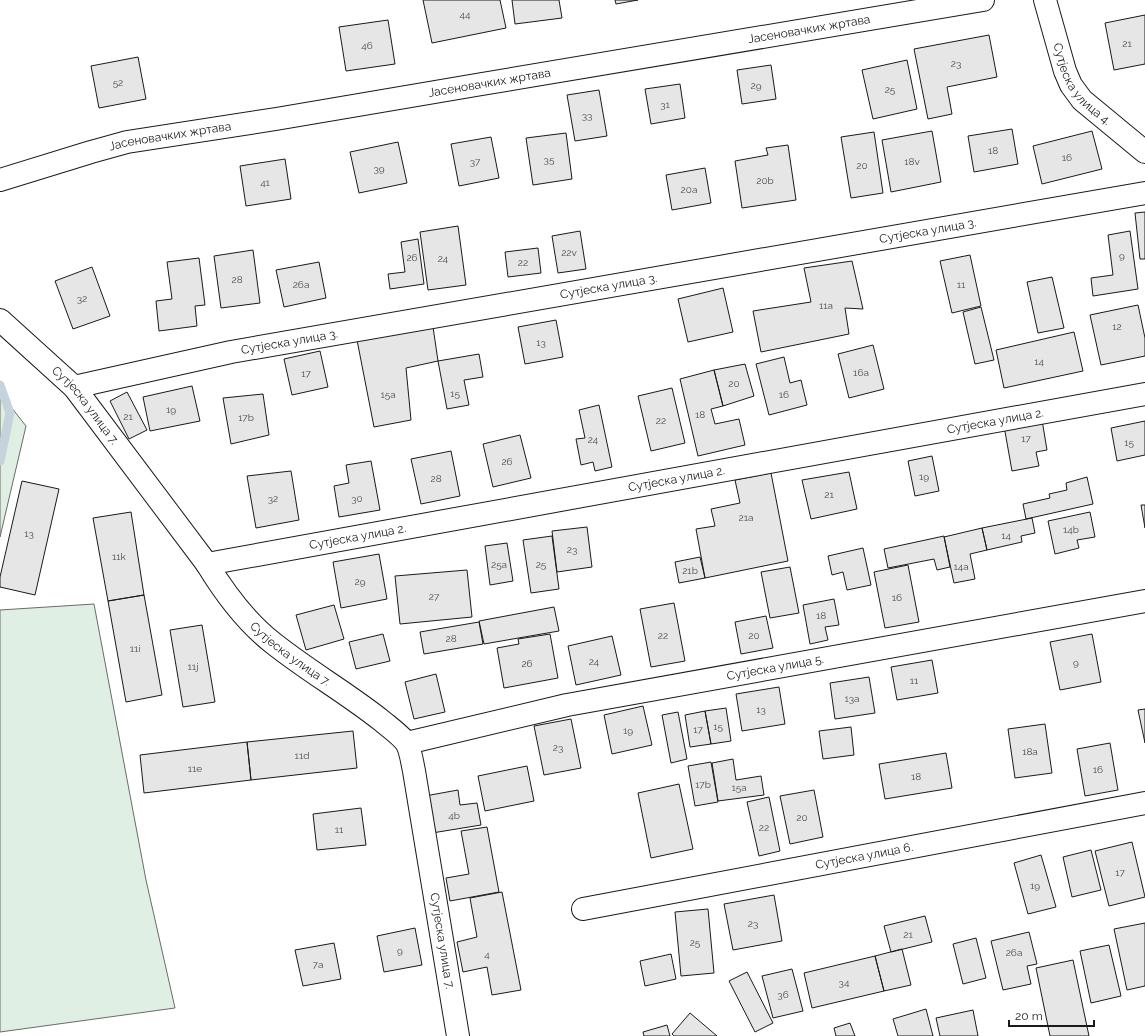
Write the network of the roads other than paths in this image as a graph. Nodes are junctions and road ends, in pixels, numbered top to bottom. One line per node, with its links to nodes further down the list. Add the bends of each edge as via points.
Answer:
1 (984, 0): 4 (street, Јасеновачких жртава, via 276,120 127,142)
2 (1045, 0): 3 (street, Сутјеска улица 4., via 1071,85 1082,100)
3 (1145, 152)
4 (0, 180)
5 (1145, 193): 7 (street, Сутјеска улица 3., via 232,352)
6 (0, 320): 7 (street, Сутјеска улица 7.)
7 (74, 387): 9 (street, Сутјеска улица 7.)
8 (1145, 394): 9 (street, Сутјеска улица 2.)
9 (207, 564): 11 (street, Сутјеска улица 7., via 220,586 272,643 367,709)
10 (1145, 601): 11 (street, Сутјеска улица 5., via 567,705)
11 (407, 743): 14 (street, Сутјеска улица 7., via 414,771)
12 (1145, 803): 13 (street, Сутјеска улица 6.)
13 (583, 909)
14 (458, 1036)

